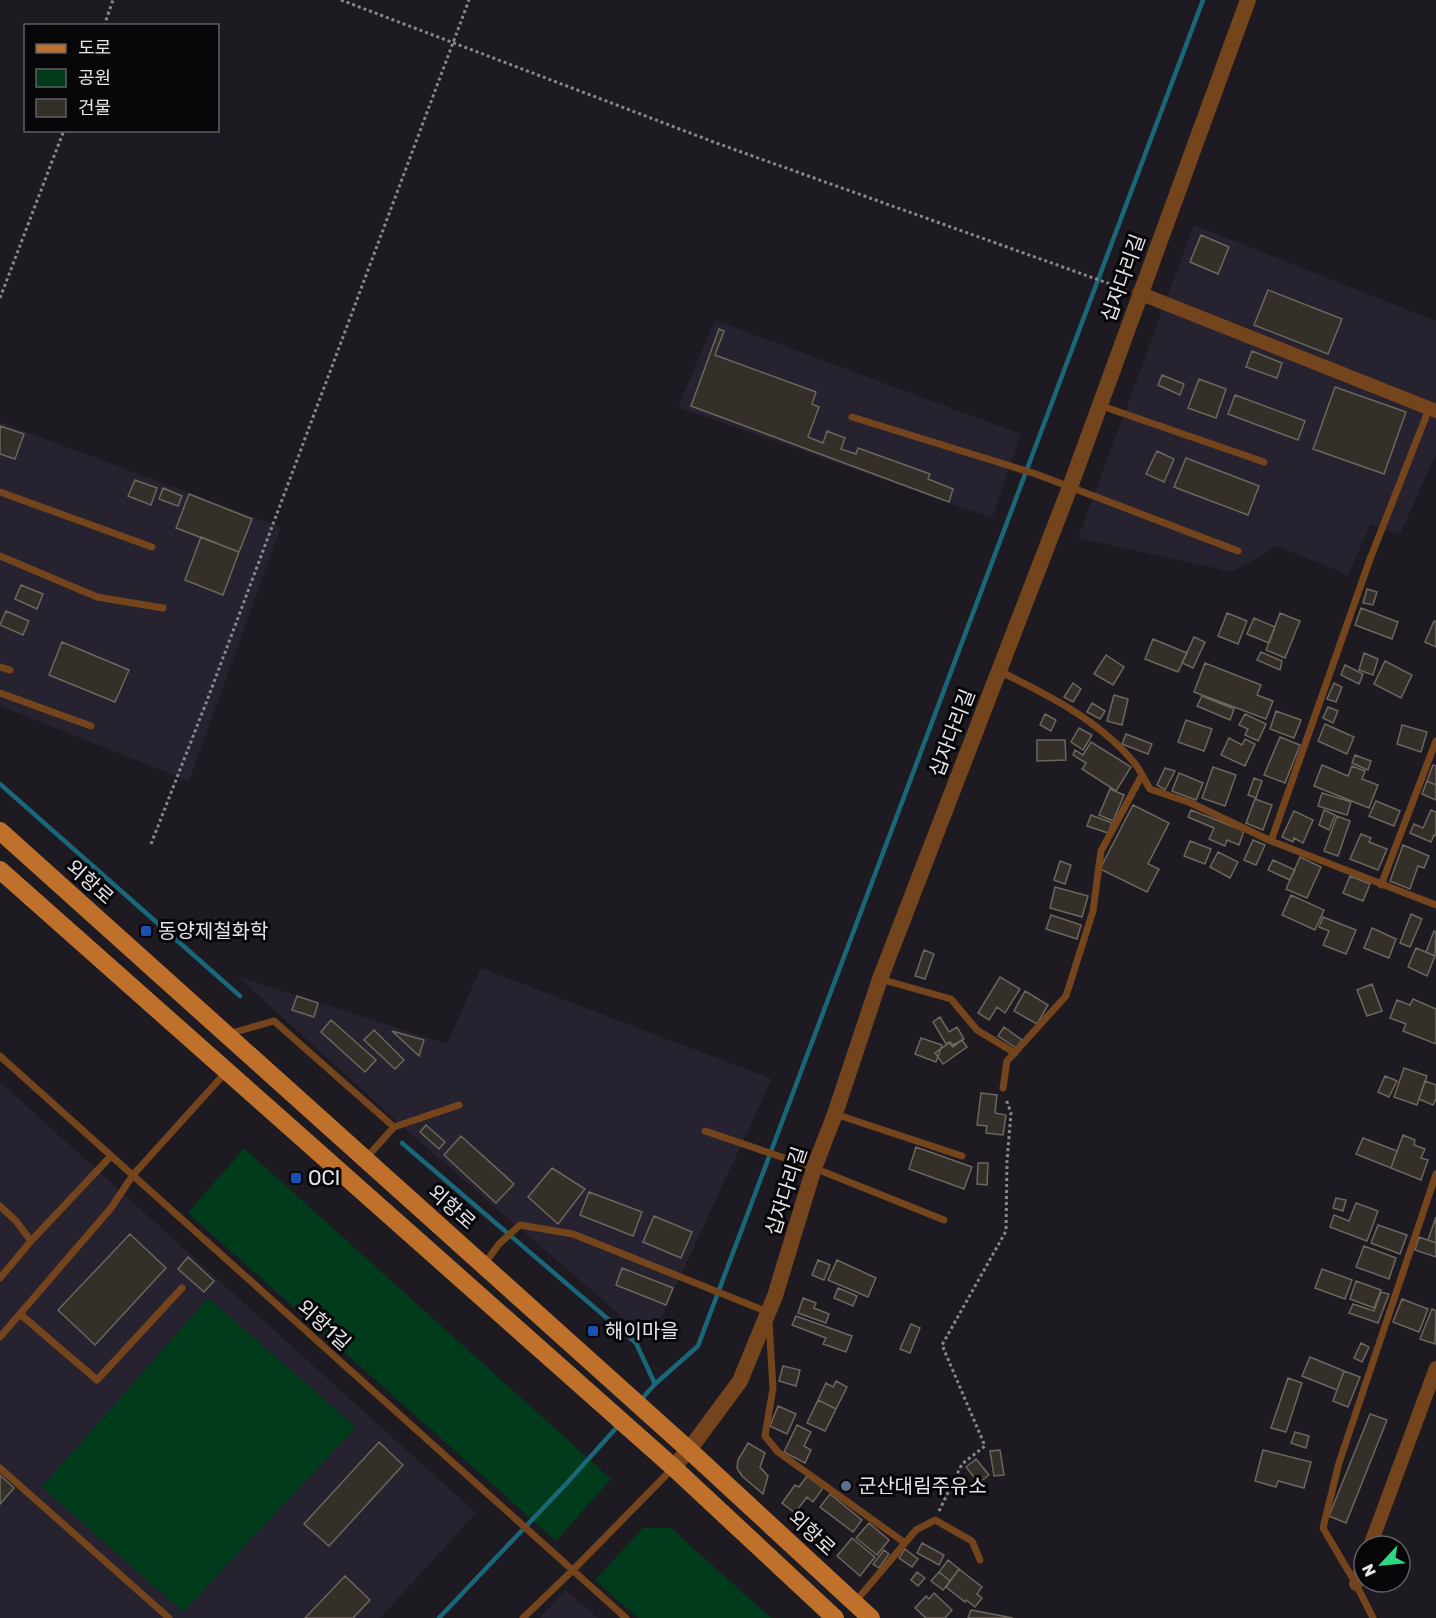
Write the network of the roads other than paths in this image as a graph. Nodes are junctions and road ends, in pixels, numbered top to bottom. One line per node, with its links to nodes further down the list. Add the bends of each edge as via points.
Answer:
1 (1248, 0): 2 (street, 십자다리길)
2 (1139, 293): 3 (street, 십자다리길); 4 (street)
3 (1099, 405): 6 (lane); 7 (street, 십자다리길)
4 (1433, 410): 21 (lane, via 1370,559)
5 (852, 417): 7 (lane)
6 (1264, 462)
7 (1070, 487): 10 (lane); 15 (street, 십자다리길)
8 (0, 492): 9 (lane)
9 (152, 547)
10 (1238, 550)
11 (0, 556): 12 (lane, via 97,597)
12 (163, 608)
13 (0, 667): 14 (lane)
14 (10, 670)
15 (998, 671): 19 (lane, via 1082,717 1111,740); 25 (street, 십자다리길)
16 (0, 693): 17 (lane)
17 (91, 726)
18 (1436, 741): 23 (lane)
19 (1142, 775): 21 (lane, via 1150,789 1191,803); 27 (lane, via 1101,851 1093,911 1066,996)
20 (0, 831): 26 (main road, 외항로)
21 (1271, 841): 23 (lane)
22 (0, 870): 29 (main road)
23 (1381, 885): 24 (lane)
24 (1436, 905)
25 (880, 980): 27 (lane, via 951,999 977,1030); 32 (street, 십자다리길)
26 (226, 1034): 33 (lane, via 274,1022); 37 (main road, 외항로)
27 (1015, 1053): 30 (lane, via 1007,1061)
28 (0, 1056): 35 (lane, 외항1길)
29 (226, 1072): 40 (lane); 52 (main road)
30 (1003, 1088)
31 (459, 1105): 33 (lane)
32 (835, 1114): 36 (lane); 38 (street, 십자다리길)
33 (394, 1127): 37 (lane)
34 (705, 1131): 38 (lane)
35 (111, 1156): 40 (lane, 외항1길); 43 (lane)
36 (962, 1156)
37 (365, 1159): 44 (main road, 외항로)
38 (814, 1168): 42 (lane); 47 (street, 십자다리길)
39 (1436, 1174): 58 (lane, via 1339,1463 1323,1528)
40 (133, 1175): 48 (lane, via 111,1208); 57 (lane, 외항1길)
41 (0, 1206): 43 (lane)
42 (944, 1220)
43 (31, 1241): 45 (lane)
44 (483, 1265): 47 (lane, via 520,1225 573,1234); 51 (main road, 외항로)
45 (0, 1278)
46 (182, 1288): 48 (lane, via 98,1380)
47 (769, 1312): 51 (street, 십자다리길, via 740,1382); 55 (lane, via 773,1388 765,1436 778,1452)
48 (20, 1314): 49 (lane)
49 (0, 1337)
50 (1436, 1368): 54 (street)
51 (689, 1450): 52 (street, 십자다리길); 60 (main road, 외항로)
52 (673, 1467): 57 (lane); 64 (main road)
53 (0, 1468): 61 (lane)
54 (1374, 1534)
55 (905, 1543): 56 (lane, via 916,1530 935,1520 972,1541); 60 (lane)
56 (980, 1560)
57 (573, 1570): 62 (lane); 63 (lane, 외항1길)
58 (1352, 1577)
59 (1361, 1594): 66 (lane)
60 (855, 1603): 65 (main road, 외항로)
61 (169, 1618)
62 (523, 1618)
63 (627, 1618)
64 (836, 1618)
65 (871, 1618)
66 (1373, 1618)

